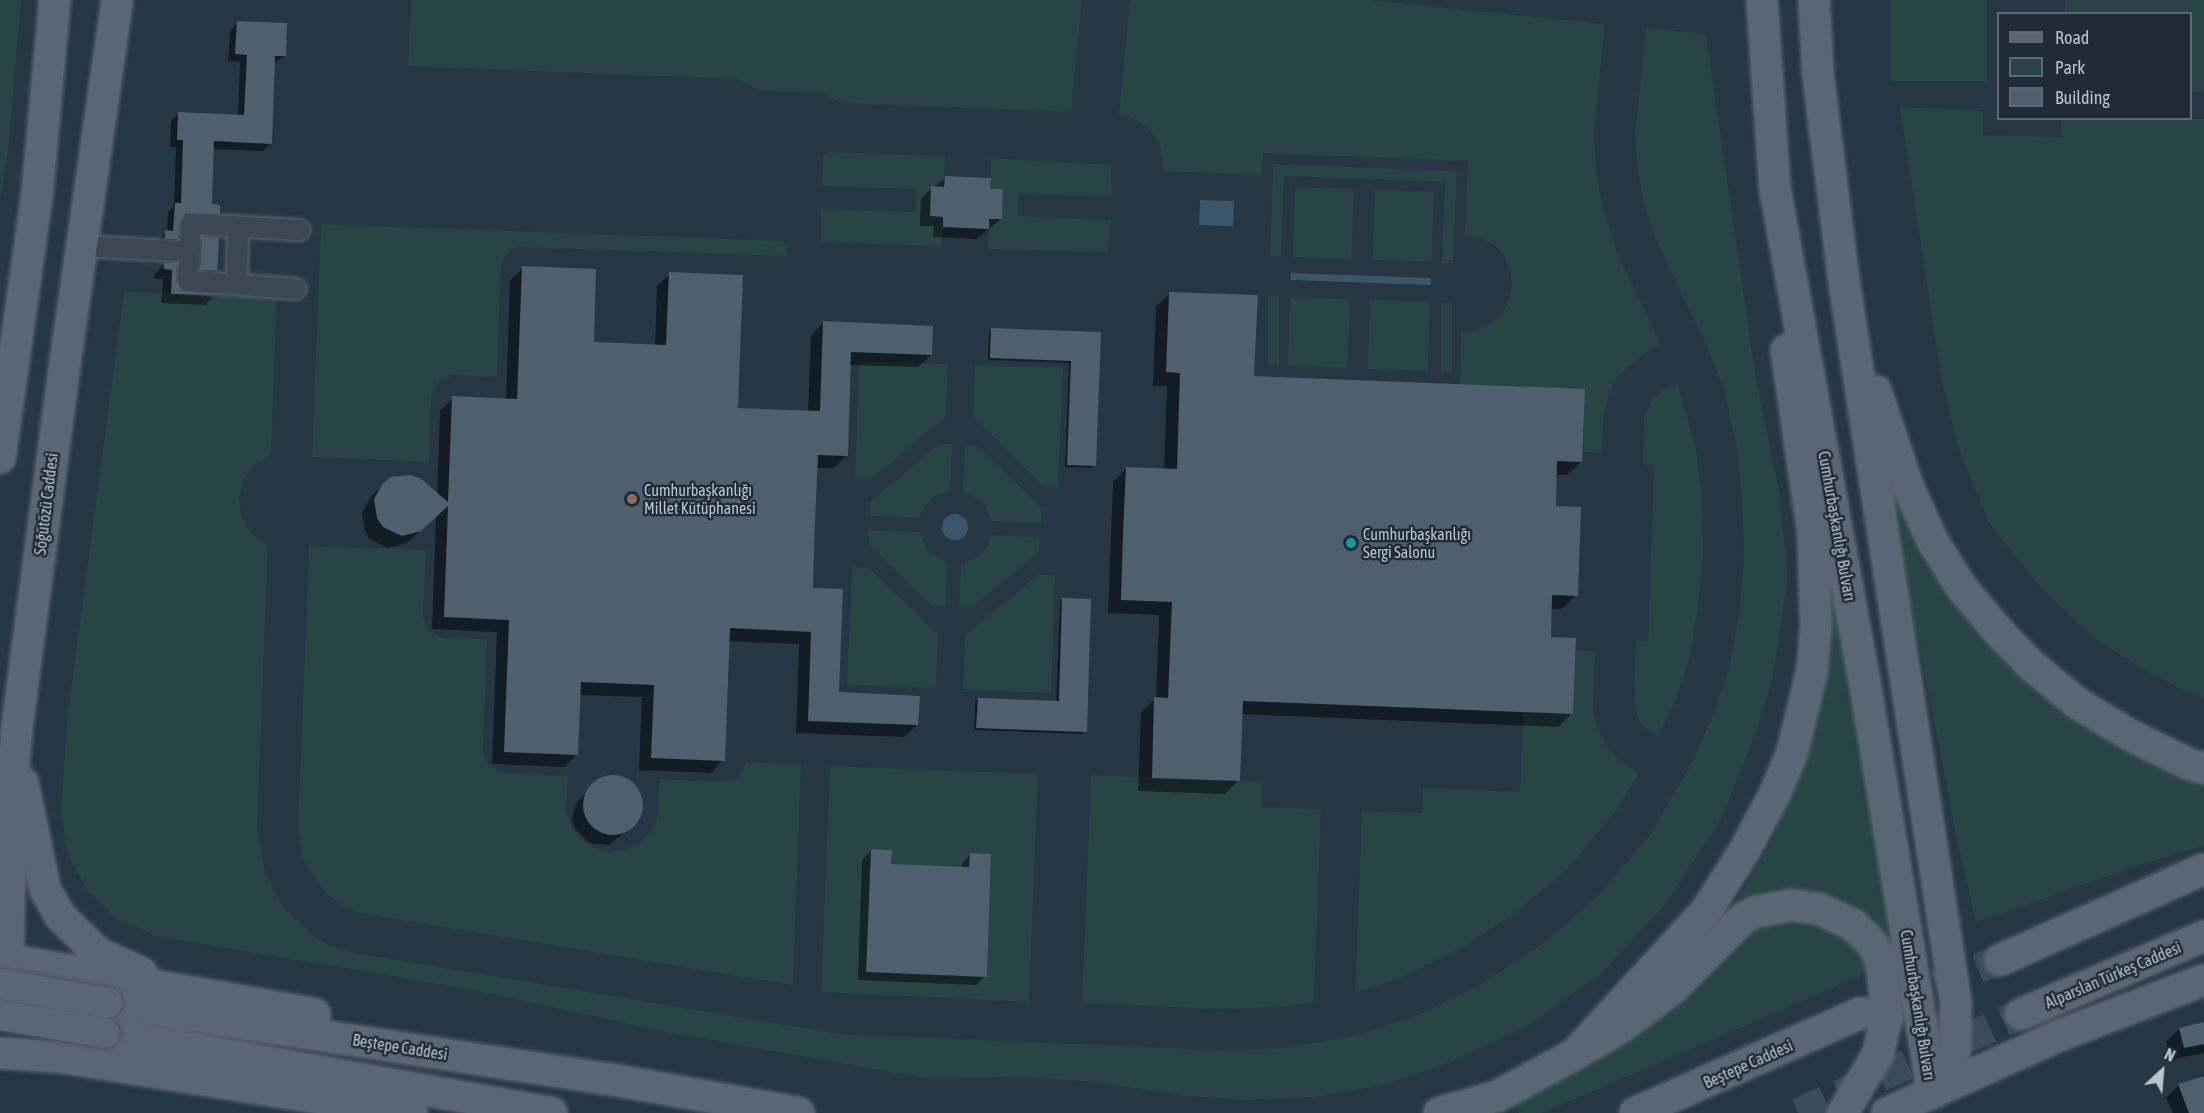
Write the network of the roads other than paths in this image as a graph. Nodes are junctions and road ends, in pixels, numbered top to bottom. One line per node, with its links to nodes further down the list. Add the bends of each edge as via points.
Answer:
1 (56, 0): 13 (main road, via 37,196)
2 (117, 0): 8 (main road, Söğütözü Caddesi)
3 (1762, 0): 5 (main road, Cumhurbaşkanlığı Bulvarı)
4 (1815, 0): 11 (main road, Cumhurbaşkanlığı Bulvarı, via 1818,75)
5 (1775, 189): 28 (main road, via 1775,285 1813,531 1816,628 1804,712 1775,794 1706,911); 31 (main road, Cumhurbaşkanlığı Bulvarı, via 1863,670)
6 (238, 227): 7 (street); 9 (street, via 191,224); 10 (street)
7 (300, 230)
8 (82, 246): 9 (street); 14 (main road, Söğütözü Caddesi)
9 (190, 252): 10 (street, via 188,280)
10 (237, 284): 12 (street)
11 (1845, 288): 15 (main road, via 1908,486 1932,540 1962,588 2030,664 2077,702 2130,735); 31 (main road, Cumhurbaşkanlığı Bulvarı, via 1956,1003 1955,1049)
12 (296, 289)
13 (0, 458)
14 (16, 746): 19 (main road, Söğütözü Caddesi); 22 (main road, via 45,889 60,916 98,953)
15 (2204, 768)
16 (2204, 869): 18 (main road)
17 (2204, 936): 25 (main road, Alparslan Türkeş Caddesi)
18 (2000, 960)
19 (2, 967): 20 (main road); 23 (main road, Söğütözü Caddesi); 30 (main road, Beştepe Caddesi, bridge, via 107,1003)
20 (73, 972): 22 (main road); 29 (main road, via 50,981 42,989 37,1005 38,1029 44,1043)
21 (2204, 980): 31 (main road, via 2058,1036)
22 (183, 991): 30 (main road, via 419,1032)
23 (0, 1010)
24 (1861, 1013): 36 (main road, Beştepe Caddesi)
25 (2022, 1014)
26 (0, 1015): 33 (main road, bridge)
27 (0, 1053): 29 (main road)
28 (1575, 1054): 35 (main road, via 1498,1096); 37 (main road, via 1620,1028 1672,989 1742,919 1779,906 1819,909 1853,925 1870,941 1881,959 1885,979 1887,1017 1878,1054)
29 (59, 1057): 32 (main road)
30 (614, 1080): 34 (main road, Beştepe Caddesi)
31 (1933, 1093): 38 (main road)
32 (412, 1113)
33 (552, 1113)
34 (799, 1113)
35 (1439, 1113)
36 (1635, 1113)
37 (1843, 1113)
38 (1887, 1113)

